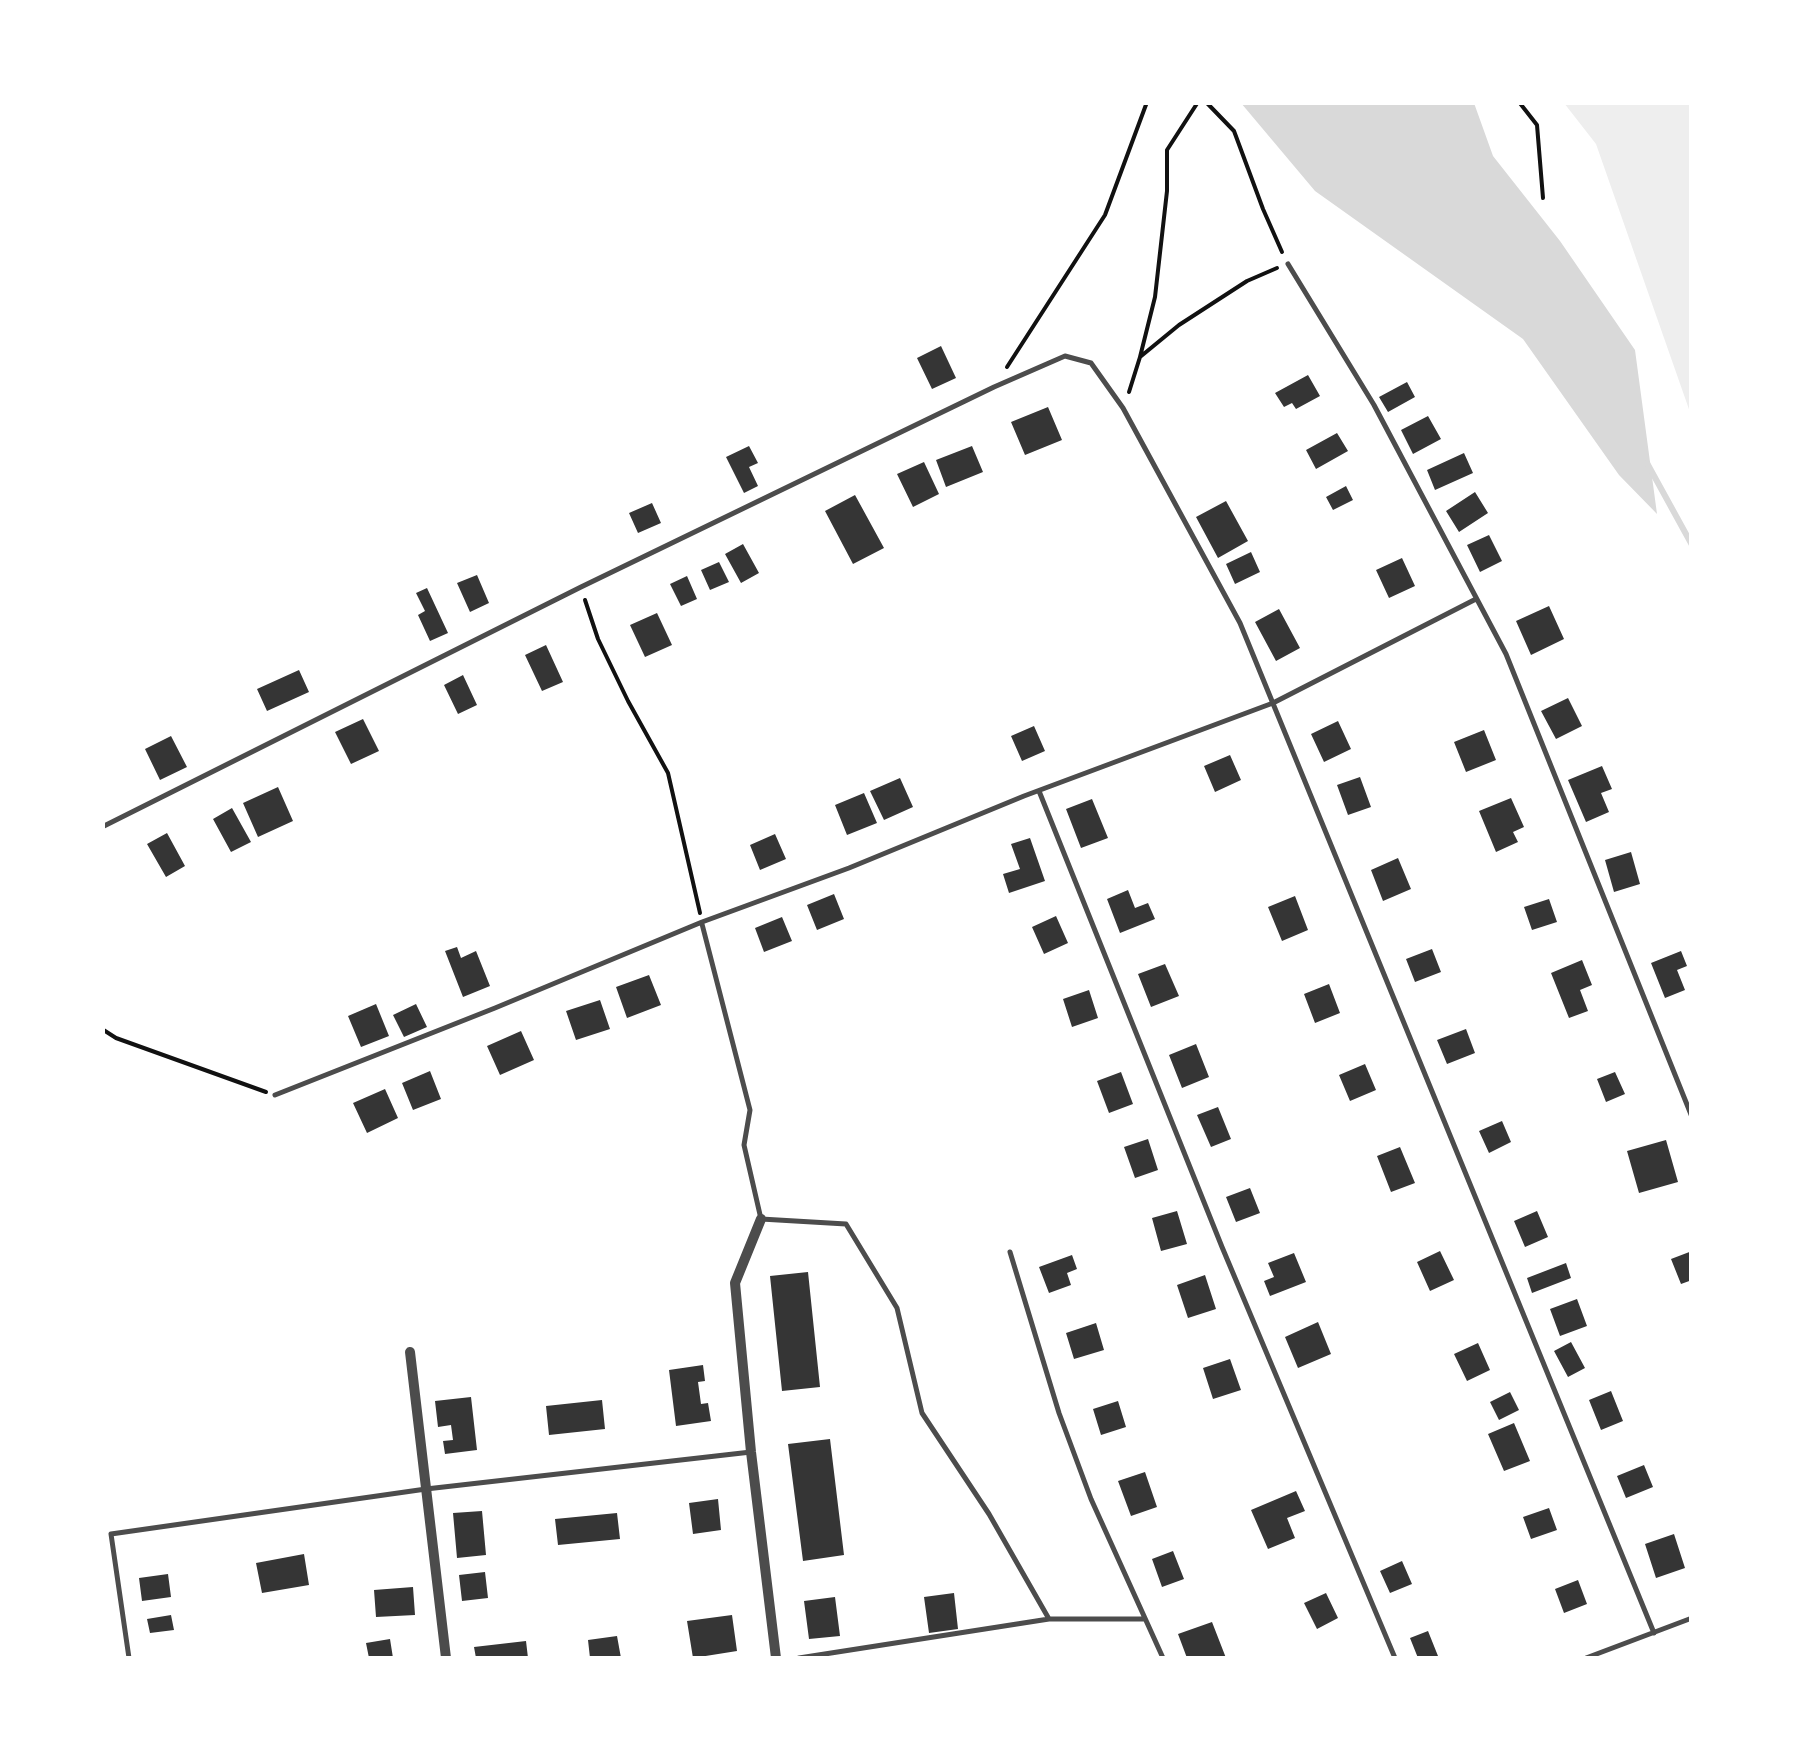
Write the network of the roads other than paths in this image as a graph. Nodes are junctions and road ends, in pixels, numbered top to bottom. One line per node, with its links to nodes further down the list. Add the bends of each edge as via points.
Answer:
1 (1288, 264): 2 (lane, via 1374,405)
2 (1476, 599): 3 (lane); 8 (lane, via 1506,654)
3 (1273, 703): 4 (lane); 5 (lane, via 1240,623 1124,408 1091,364 1064,356 580,586); 17 (lane)
4 (1038, 791): 6 (lane); 23 (lane)
5 (102, 827)
6 (702, 922): 7 (lane); 9 (lane, via 750,1110 744,1146)
7 (276, 1095)
8 (1692, 1117)
9 (761, 1219): 12 (street, via 735,1282); 15 (lane, via 846,1224 898,1308 922,1413)
10 (1010, 1252): 16 (lane, via 1090,1499)
11 (410, 1352): 13 (street)
12 (752, 1452): 13 (lane); 20 (street)
13 (426, 1489): 18 (lane, via 111,1534); 19 (street)
14 (1692, 1618): 17 (lane)
15 (1049, 1619): 16 (lane); 21 (lane)
16 (1145, 1620): 22 (lane)
17 (1654, 1633): 24 (lane)
18 (130, 1658)
19 (446, 1658)
20 (776, 1658)
21 (799, 1658)
22 (1163, 1658)
23 (1395, 1658)
24 (1586, 1658)

